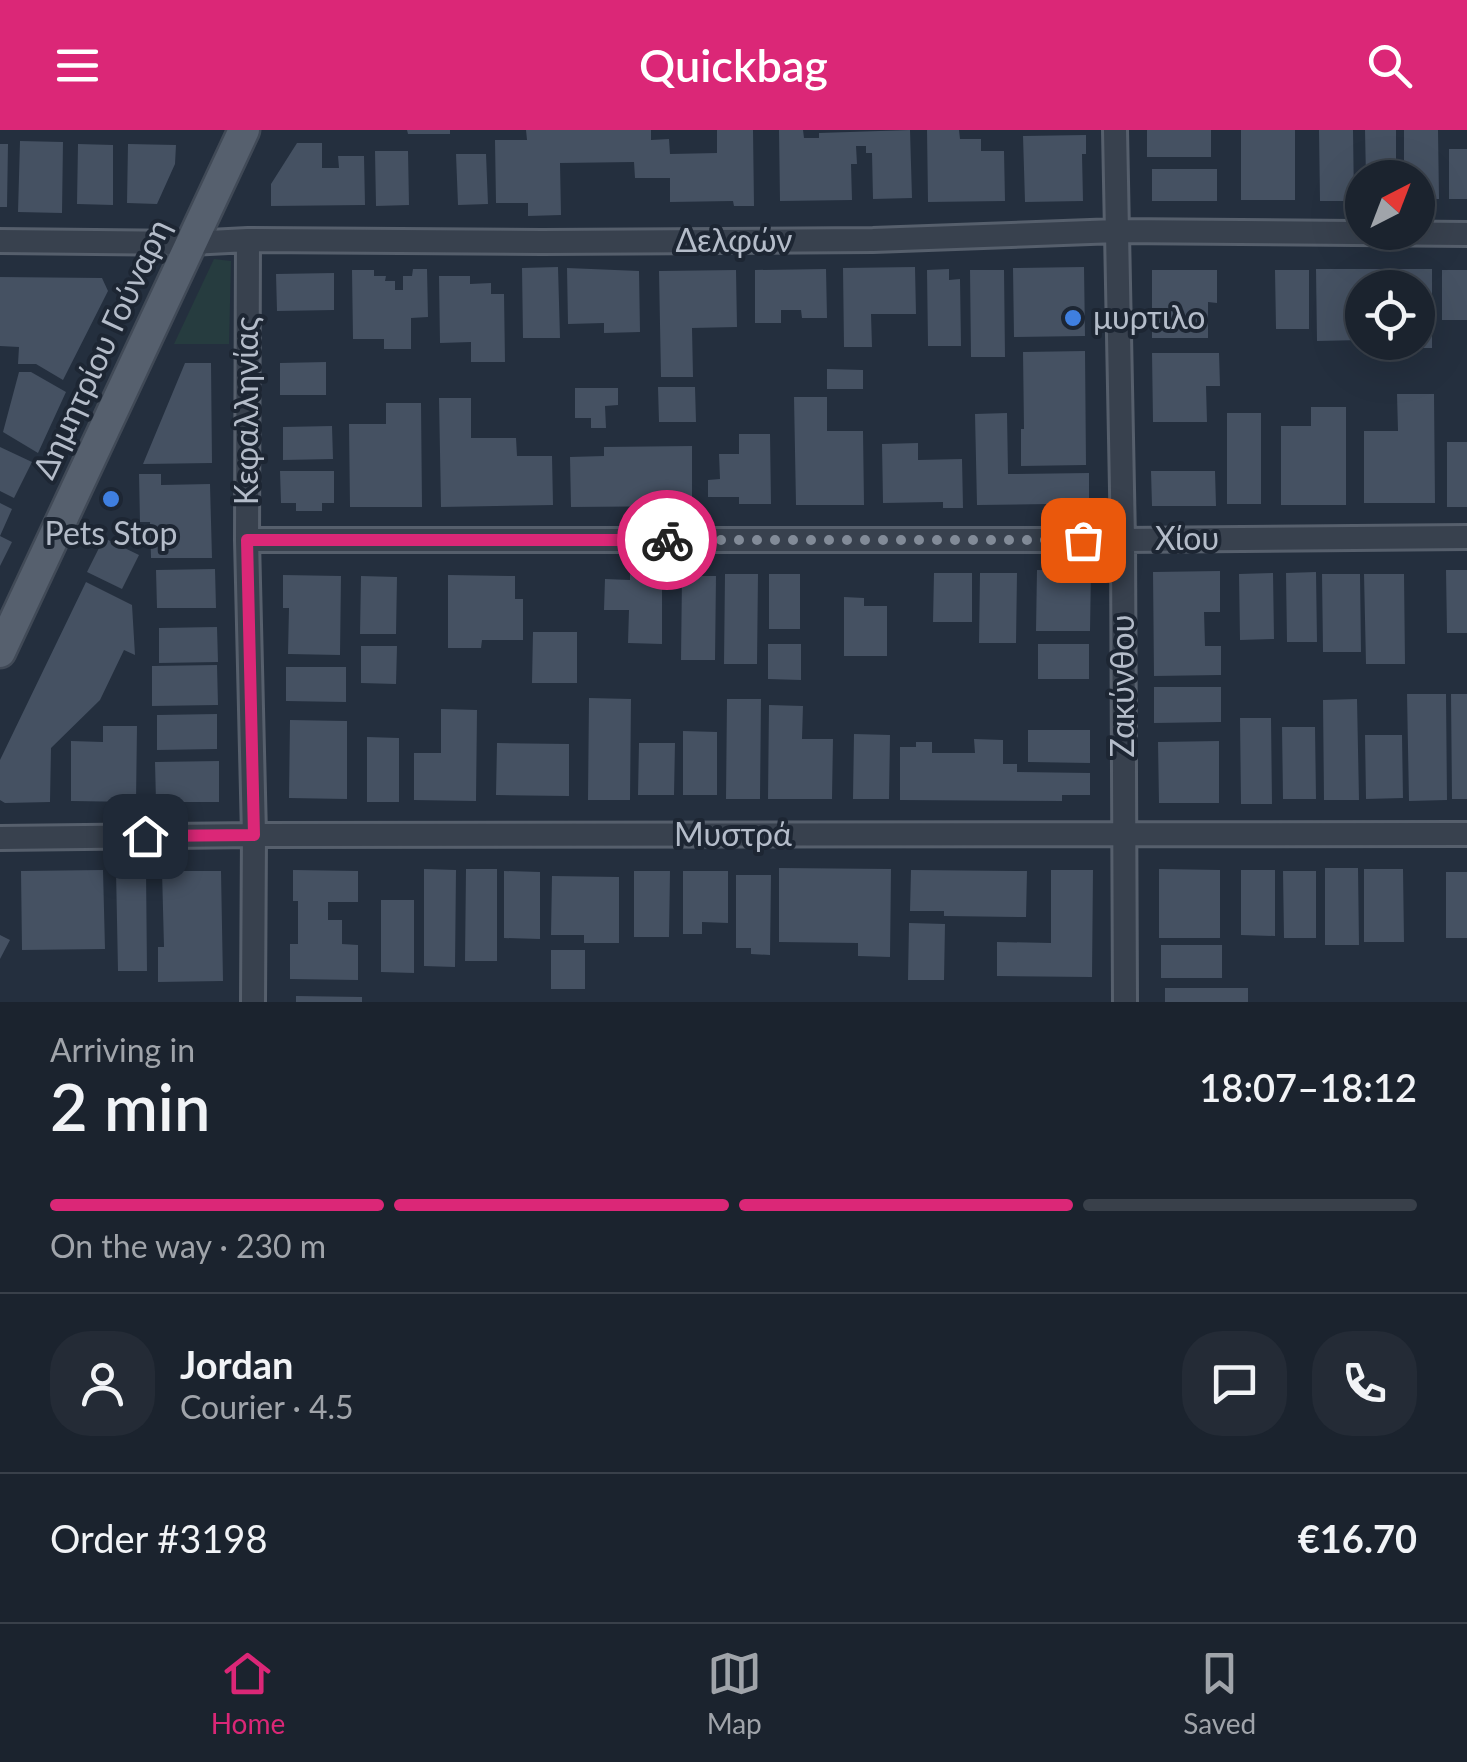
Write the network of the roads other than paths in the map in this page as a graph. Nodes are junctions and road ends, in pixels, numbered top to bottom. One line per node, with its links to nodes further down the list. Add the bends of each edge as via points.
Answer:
1 (244, 130): 7 (main road, Δημητρίου Γούναρη)
2 (1116, 130): 3 (street, Ζακύνθου)
3 (1117, 231): 4 (street, Δελφών); 5 (street, Δελφών, via 873,240); 10 (street, Ζακύνθου)
4 (1467, 234)
5 (248, 240): 7 (street, Δελφών); 9 (street, Κεφαλληνίας)
6 (0, 241): 7 (street, Δελφών)
7 (190, 243): 11 (main road, Δημητρίου Γούναρη)
8 (1467, 537): 10 (street, Χίου)
9 (247, 540): 10 (street, Χίου); 13 (street, Κεφαλληνίας)
10 (1123, 540): 14 (street, Ζακύνθου)
11 (0, 652)
12 (1467, 834): 14 (street, Μυστρά)
13 (254, 835): 14 (street, Μυστρά); 15 (street, Μυστρά); 16 (street, Κεφαλληνίας)
14 (1124, 835): 17 (street, Ζακύνθου)
15 (0, 838)
16 (253, 1002)
17 (1126, 1002)

